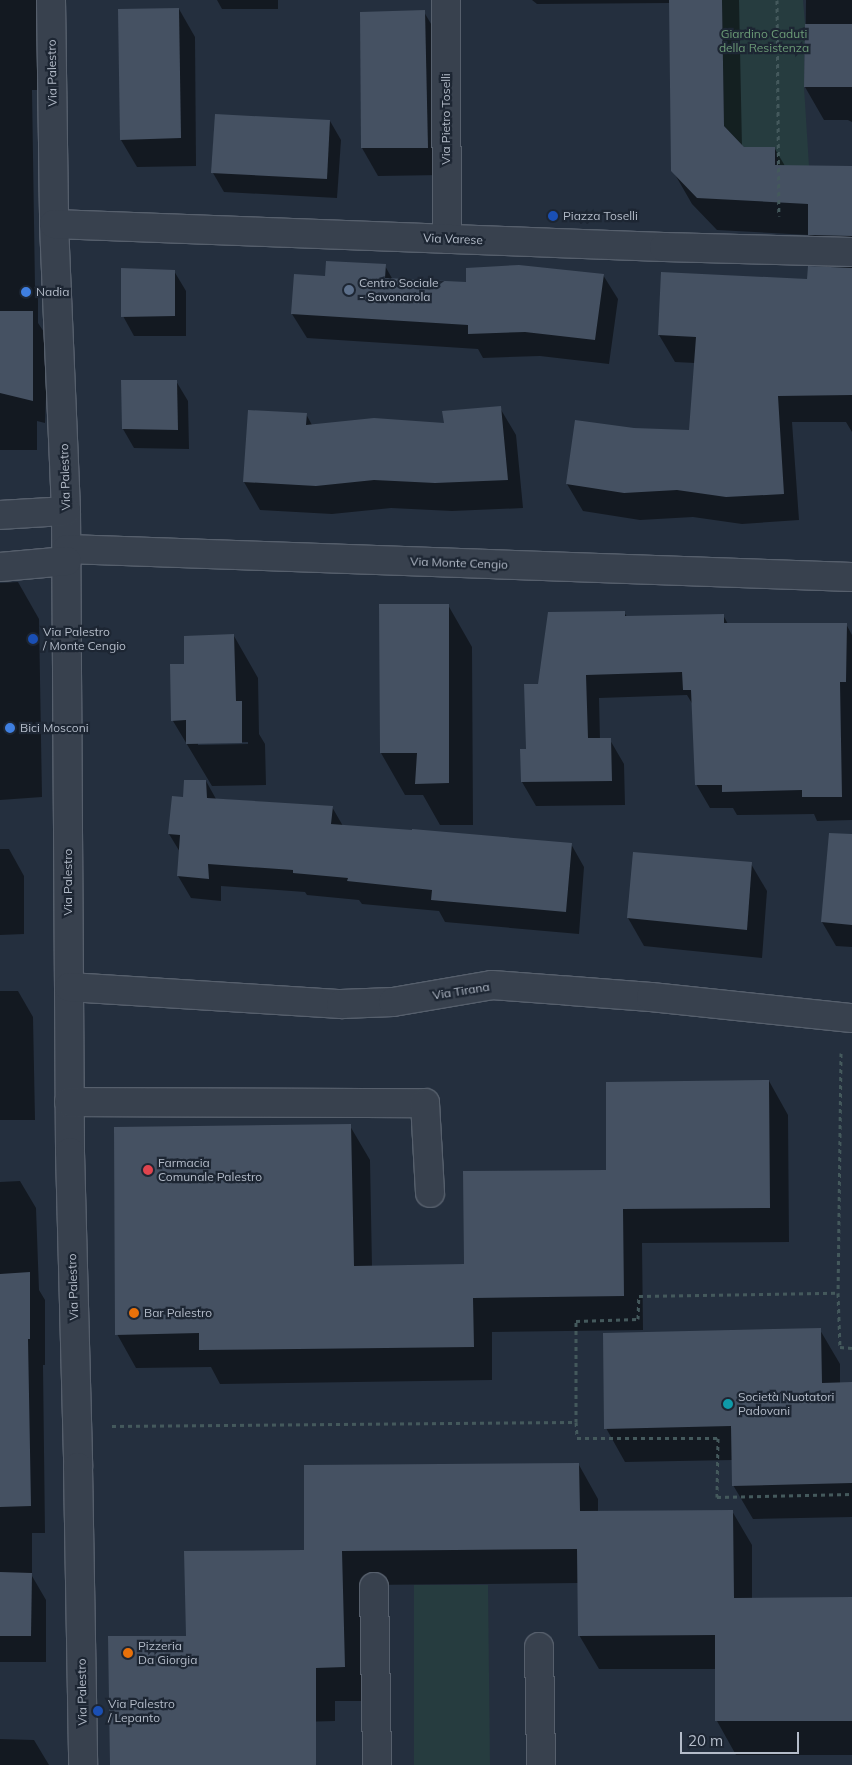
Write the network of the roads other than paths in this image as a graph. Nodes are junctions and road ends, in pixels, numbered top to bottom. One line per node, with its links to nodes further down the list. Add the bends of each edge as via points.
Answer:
1 (51, 0): 3 (street, Via Palestro)
2 (446, 0): 4 (street, Via Pietro Toselli)
3 (54, 224): 4 (street, Via Varese); 6 (street, Via Palestro)
4 (447, 239): 5 (street, Via Varese)
5 (852, 252)
6 (66, 511): 7 (street); 8 (street, Via Palestro)
7 (0, 515)
8 (67, 555): 9 (street, Via Monte Cengio); 10 (street, Via Monte Cengio); 11 (street, Via Palestro)
9 (0, 567)
10 (852, 576)
11 (69, 987): 12 (street, Via Tirana, via 342,1004 393,1002 492,986 651,997); 13 (street, Via Palestro)
12 (847, 1018)
13 (69, 1102): 14 (street, via 425,1102); 17 (street, Via Palestro)
14 (430, 1193)
15 (374, 1587): 18 (street)
16 (539, 1647): 19 (street)
17 (83, 1765)
18 (377, 1765)
19 (541, 1765)

